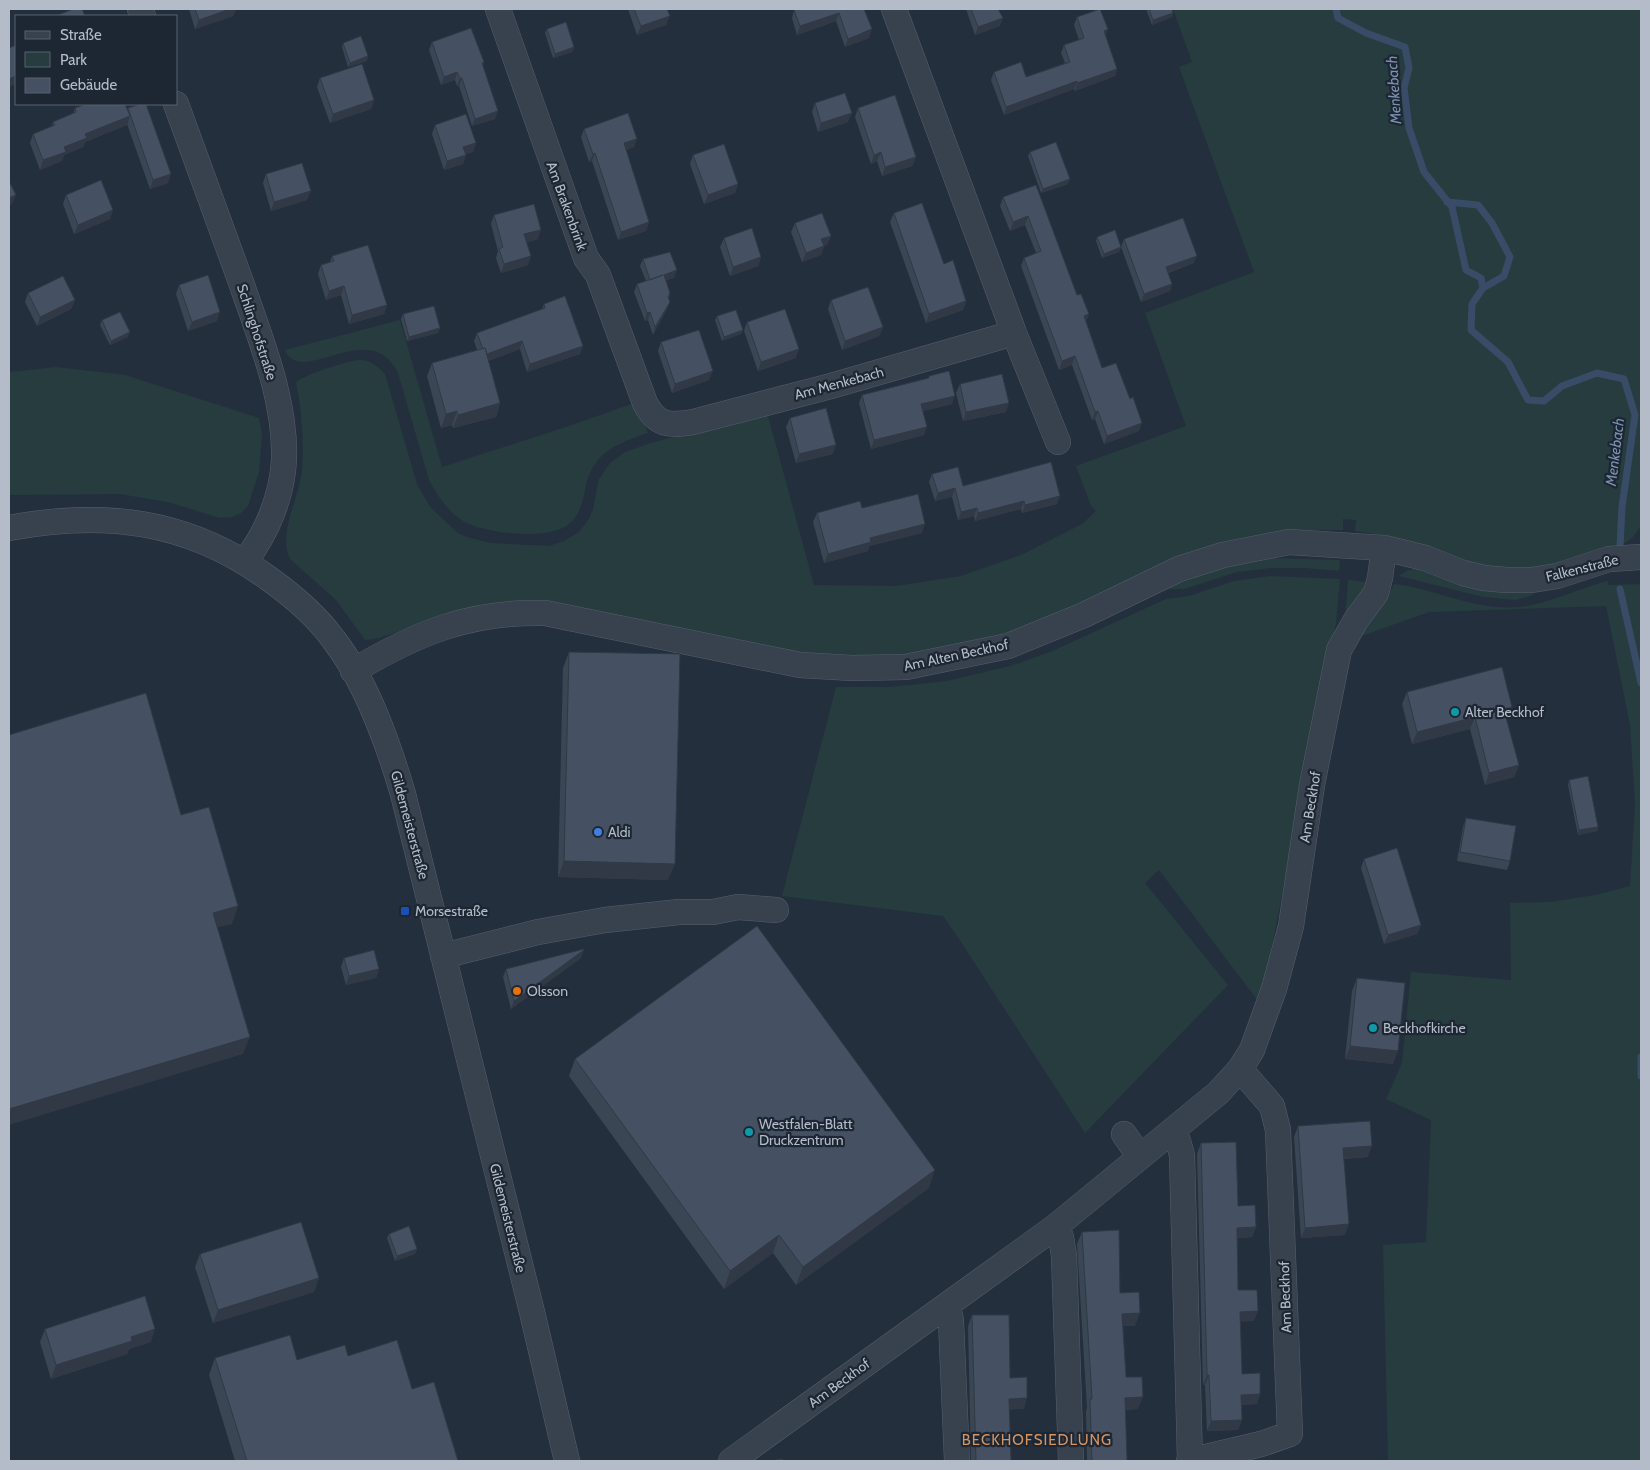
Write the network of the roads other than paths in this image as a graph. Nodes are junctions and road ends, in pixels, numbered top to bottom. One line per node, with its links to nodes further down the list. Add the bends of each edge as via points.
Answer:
1 (498, 9): 5 (street, Am Brakenbrink, via 586,258 598,275 645,404 652,416)
2 (894, 9): 4 (street)
3 (176, 105): 10 (street, Schlinghofstraße, via 254,318 280,415 284,461 281,483 271,517 258,544)
4 (1014, 334): 5 (street, Am Menkebach, via 693,422 676,425); 6 (street)
5 (662, 422)
6 (1058, 442)
7 (9, 528): 10 (street, Gildemeisterstraße, via 54,521 120,521 154,526 195,538)
8 (1384, 548): 11 (street, Am Alten Beckhof, via 1425,558); 12 (street, Am Alten Beckhof, via 1289,542 1223,555 1179,570 1084,615 1008,646 906,667 800,665 545,613 517,612 490,615 440,628 405,642); 15 (street, Am Beckhof, via 1376,593 1339,650 1312,785 1291,926 1262,1025)
9 (1641, 557): 11 (street, Falkenstraße, via 1610,559 1557,576 1532,580 1484,578)
10 (245, 561): 12 (street, Gildemeisterstraße, via 285,590 317,619)
11 (1463, 573)
12 (353, 671): 14 (street, Gildemeisterstraße, via 389,748)
13 (776, 910): 14 (street, via 738,907 713,912 605,920 538,932)
14 (443, 956): 21 (street, Gildemeisterstraße)
15 (1240, 1069): 16 (street, Am Beckhof, via 1218,1094); 25 (street, Am Beckhof, via 1272,1106 1278,1130 1290,1434)
16 (1171, 1133): 18 (street, Am Beckhof); 25 (street, Am Beckhof, via 1182,1155)
17 (1124, 1134): 18 (street)
18 (1140, 1157): 19 (street, Am Beckhof)
19 (1055, 1227): 20 (street, Am Beckhof); 24 (street, via 1061,1237 1064,1256)
20 (948, 1306): 22 (street, Am Beckhof); 23 (street)
21 (567, 1461)
22 (731, 1461)
23 (957, 1461)
24 (1071, 1461)
25 (1189, 1461)

